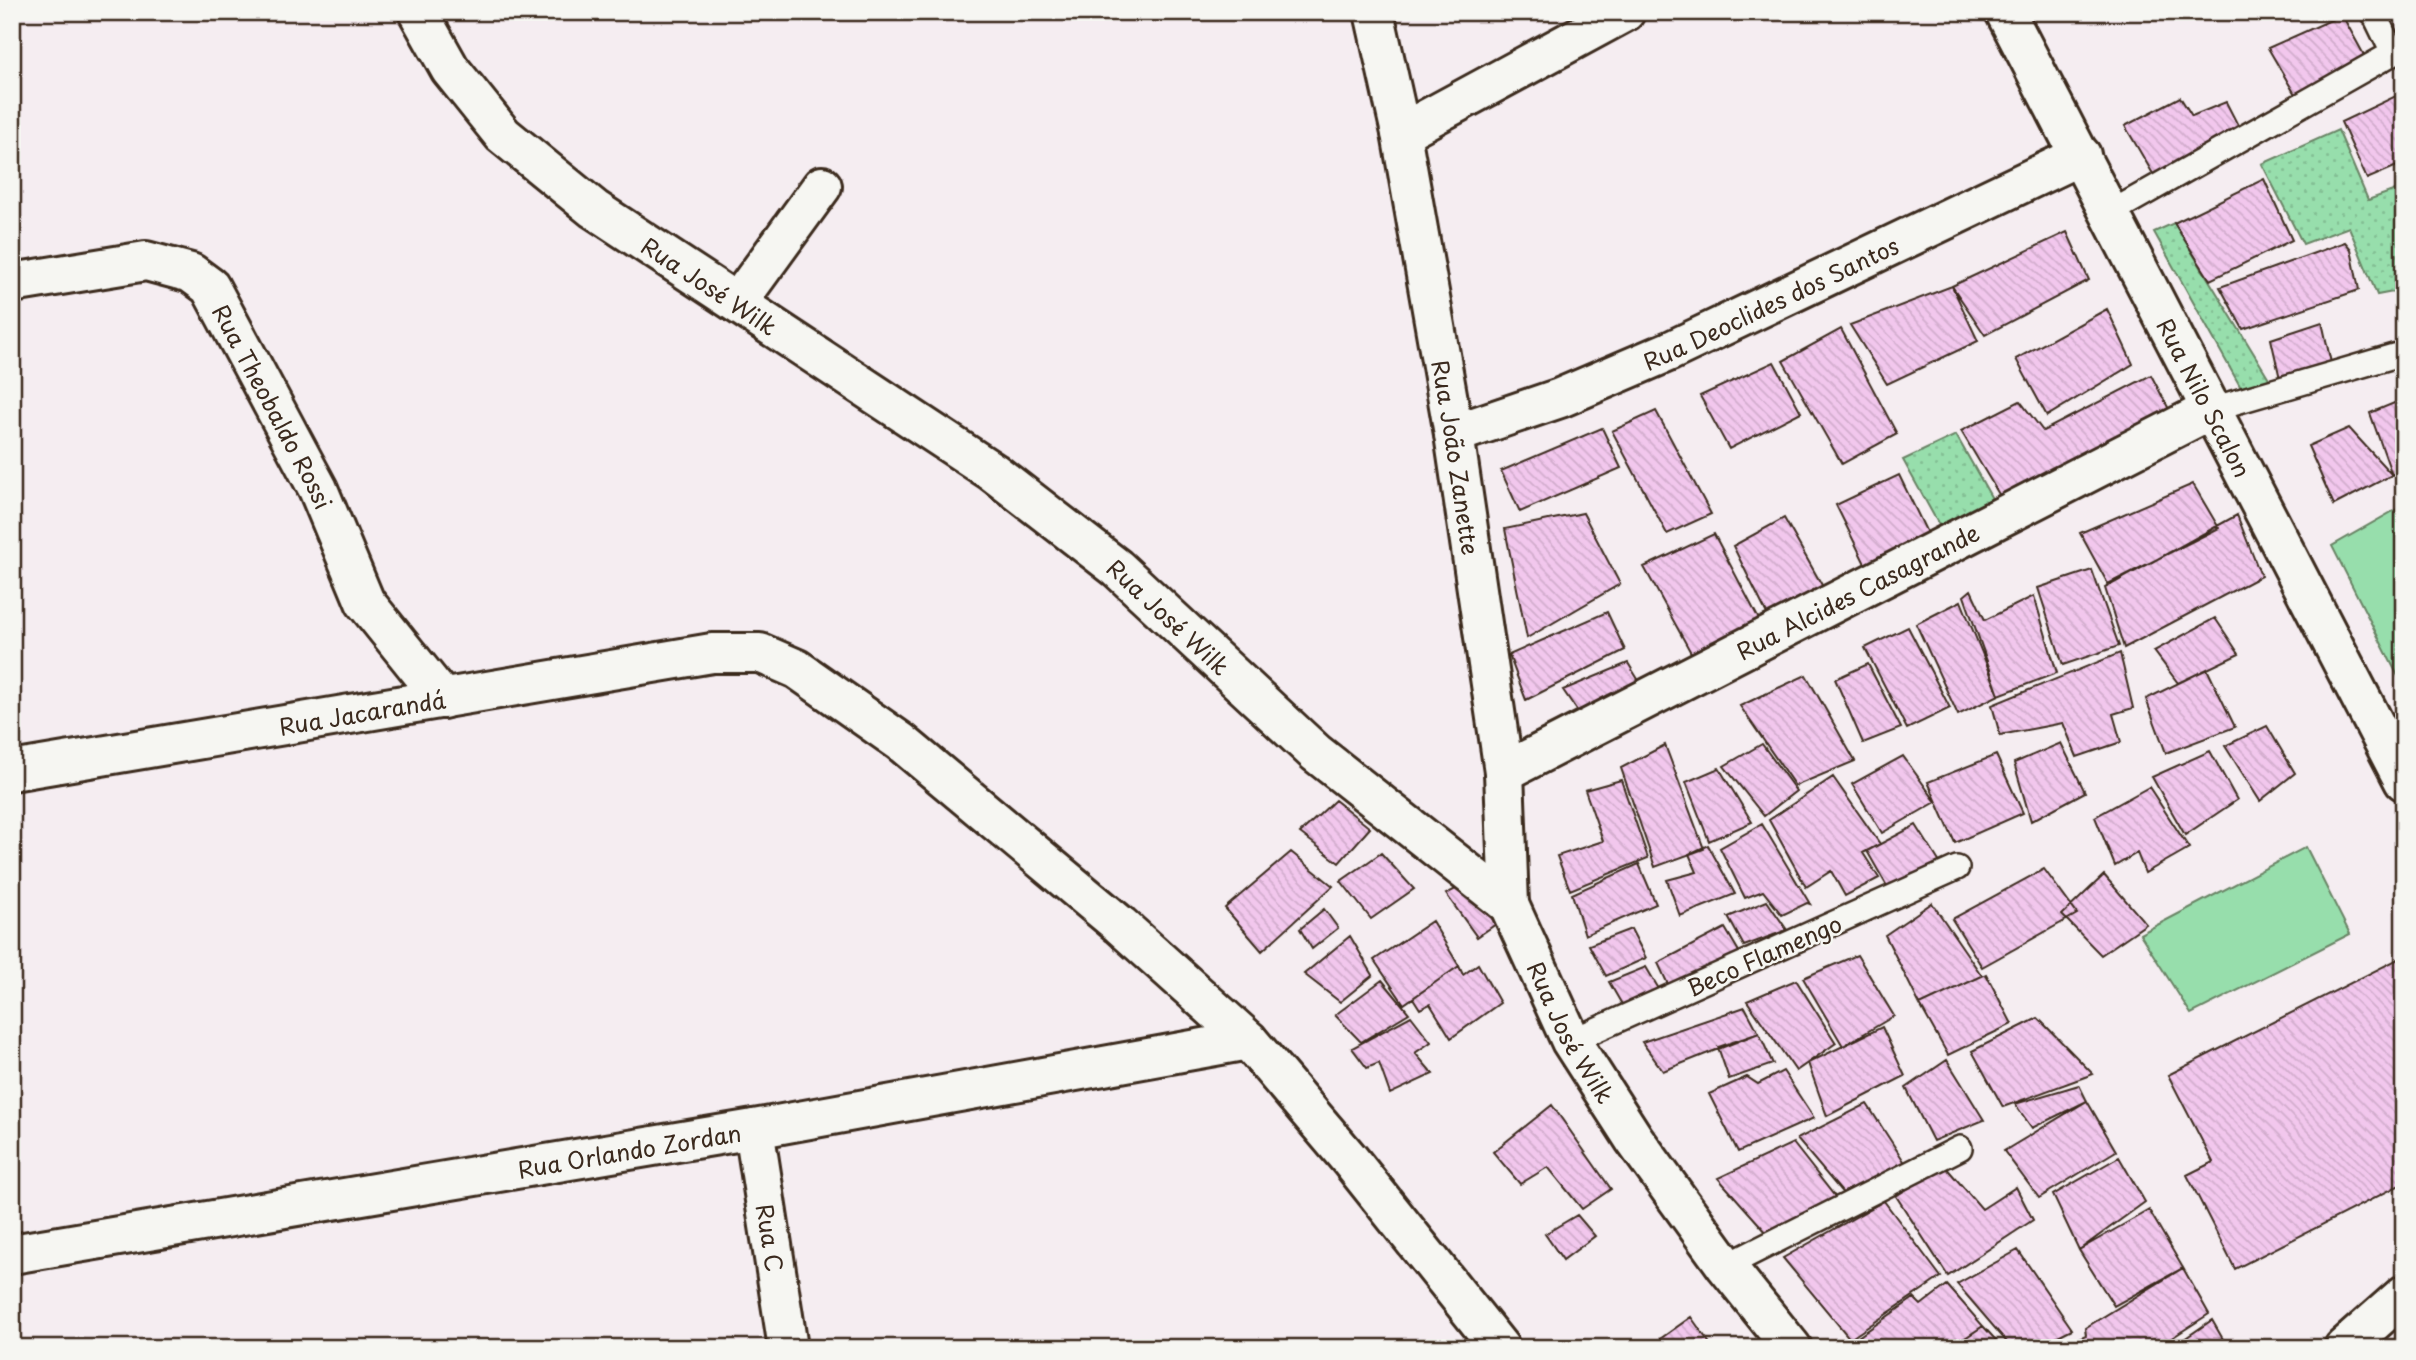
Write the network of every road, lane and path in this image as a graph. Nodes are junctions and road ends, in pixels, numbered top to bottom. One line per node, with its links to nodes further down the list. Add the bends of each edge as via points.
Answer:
1 (418, 12): 11 (street, Rua José Wilk, via 450,69 503,135 594,209)
2 (1374, 12): 6 (street, Rua João Zanette)
3 (1625, 12): 6 (street)
4 (2005, 12): 7 (street, Rua Nilo Scalon)
5 (2373, 12): 9 (lane, via 2393,53)
6 (1401, 133): 14 (street, Rua João Zanette)
7 (2081, 155): 9 (street, Rua Nilo Scalon); 14 (street, Rua Deoclides dos Santos, via 1670,351 1560,398)
8 (822, 186): 11 (street)
9 (2110, 213): 13 (street, Rua Nilo Scalon)
10 (12, 283): 15 (street, Rua Theobaldo Rossi, via 146,261 191,273 210,287 318,489 365,602)
11 (737, 303): 20 (street, Rua José Wilk, via 993,472 1117,568 1316,753)
12 (2404, 353): 13 (lane)
13 (2212, 409): 17 (street, Rua Alcides Casagrande); 18 (street, Rua Nilo Scalon)
14 (1454, 434): 17 (street, Rua João Zanette)
15 (443, 699): 16 (street, Rua Jacarandá); 21 (street, Rua Jacarandá, via 712,653 760,653 797,669 901,741)
16 (12, 771)
17 (1504, 772): 20 (street, Rua João Zanette)
18 (2404, 781)
19 (1957, 868): 22 (lane, Beco Flamengo)
20 (1509, 905): 22 (street, Rua José Wilk)
21 (1248, 1040): 23 (street, Rua Orlando Zordan); 29 (street, Rua Jacarandá)
22 (1571, 1041): 26 (street, Rua José Wilk, via 1634,1139)
23 (754, 1129): 25 (street, Rua Orlando Zordan); 28 (street, Rua C)
24 (1960, 1148): 26 (lane)
25 (12, 1254)
26 (1726, 1266): 30 (street, Rua José Wilk)
27 (2404, 1295): 31 (street)
28 (788, 1348)
29 (1500, 1348)
30 (1792, 1348)
31 (2344, 1348)

